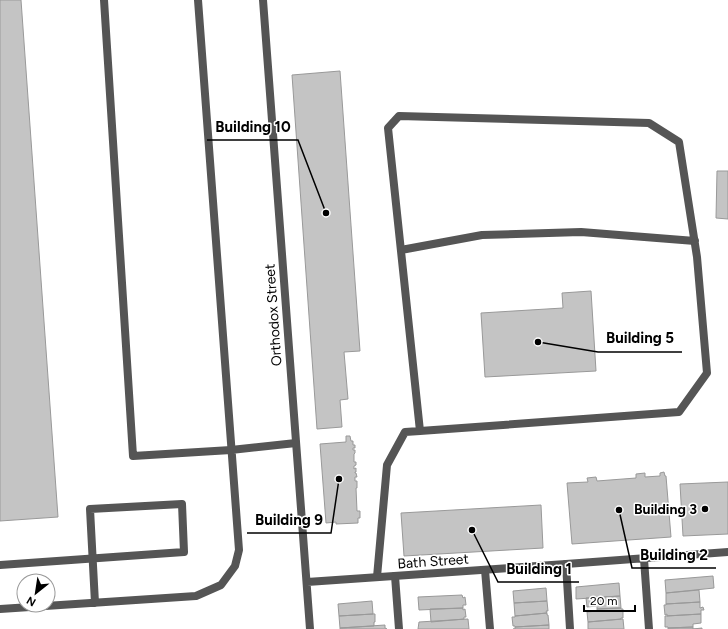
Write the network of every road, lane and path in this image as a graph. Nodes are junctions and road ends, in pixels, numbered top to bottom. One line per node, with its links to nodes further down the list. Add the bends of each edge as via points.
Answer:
1 (104, 0): 8 (street, via 133,456)
2 (198, 0): 8 (street)
3 (262, 0): 7 (street, Orthodox Street)
4 (695, 241): 5 (street, via 582,232 482,235); 5 (street, via 679,142 649,123 399,116 388,128); 6 (street, via 707,373 679,412)
5 (401, 250): 6 (street)
6 (420, 431): 16 (street, via 405,432 387,465)
7 (296, 443): 8 (street); 17 (street, Orthodox Street)
8 (231, 450): 18 (street, via 239,550 235,566 221,585 196,596)
9 (728, 552): 11 (street, Bath Street)
10 (93, 559): 10 (street, via 90,509 182,504 184,552); 13 (street); 18 (street)
11 (644, 559): 12 (street, Bath Street); 24 (street)
12 (566, 564): 14 (street, Bath Street); 23 (street)
13 (0, 565)
14 (485, 570): 15 (street, Bath Street); 22 (street)
15 (395, 576): 16 (street, Bath Street); 21 (street)
16 (378, 577): 17 (street, Bath Street)
17 (307, 582): 20 (street, Orthodox Street)
18 (95, 603): 19 (street)
19 (0, 609)
20 (310, 629)
21 (399, 629)
22 (490, 629)
23 (570, 629)
24 (649, 629)

